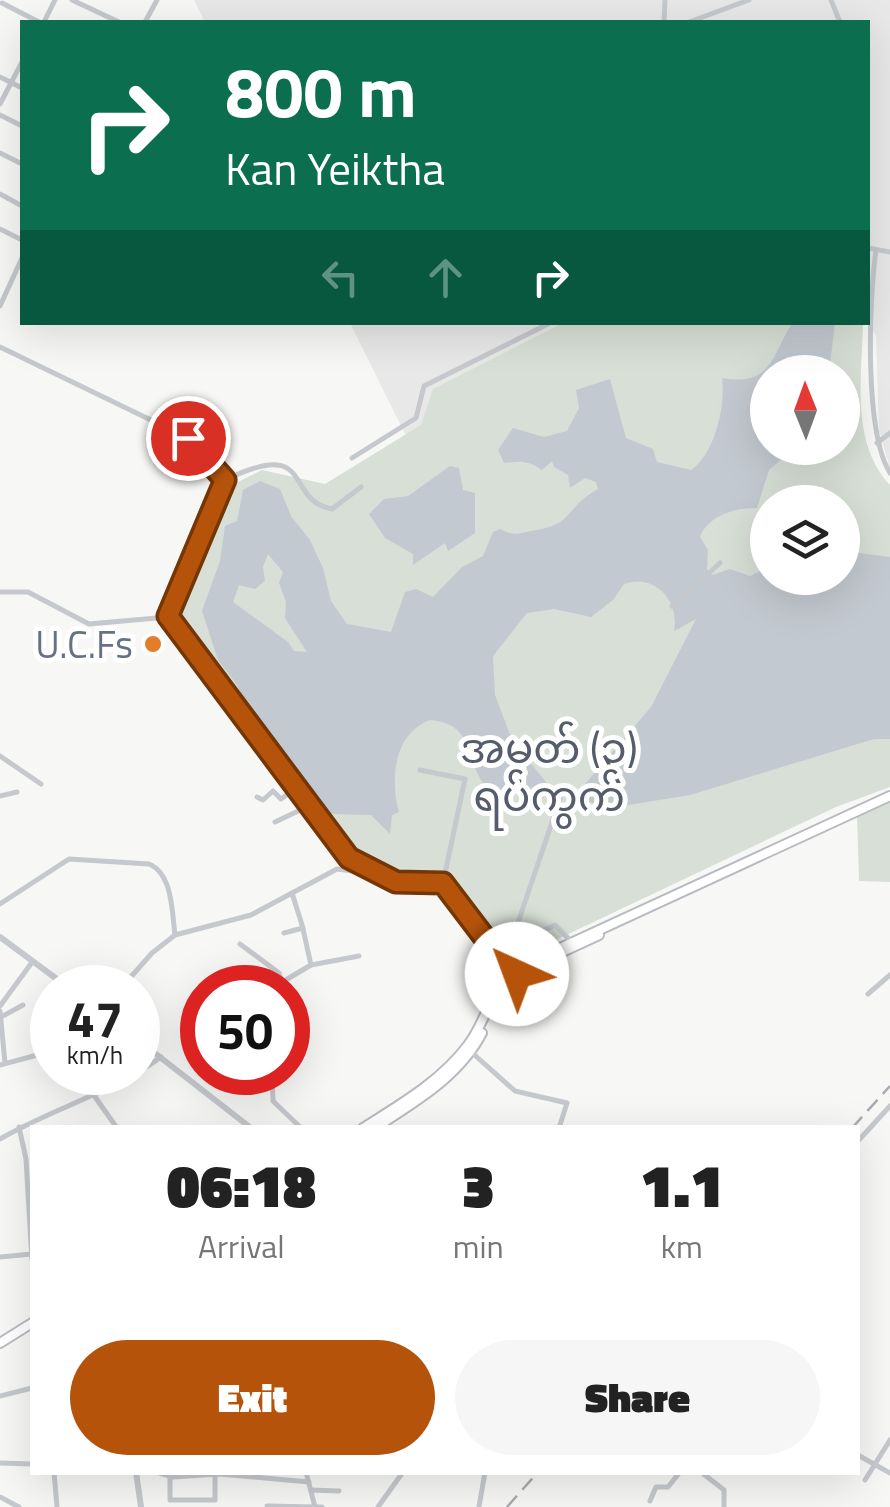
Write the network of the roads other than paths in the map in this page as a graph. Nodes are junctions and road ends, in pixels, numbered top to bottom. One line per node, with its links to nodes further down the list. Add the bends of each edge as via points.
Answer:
1 (72, 0): 5 (street)
2 (745, 1): 6 (street)
3 (3, 2): 4 (street)
4 (38, 20)
5 (115, 20)
6 (694, 20)
7 (20, 66): 9 (street)
8 (0, 77): 9 (street)
9 (12, 83): 10 (street); 11 (street)
10 (20, 87)
11 (0, 104)
12 (870, 248): 13 (street)
13 (876, 250): 14 (street); 20 (street)
14 (890, 252)
15 (20, 262): 16 (street)
16 (0, 306)
17 (546, 325): 21 (street, via 424,386 416,418)
18 (0, 347): 23 (street, via 188,438)
19 (890, 432): 20 (street)
20 (878, 442): 22 (street)
21 (352, 458)
22 (890, 474)
23 (225, 480): 24 (street, via 262,463 282,466 332,509); 28 (street)
24 (361, 487)
25 (720, 563): 27 (street)
26 (0, 592): 28 (street, via 28,592 89,624)
27 (672, 606)
28 (168, 616): 32 (street)
29 (0, 756): 31 (street)
30 (420, 770): 43 (street, via 465,779)
31 (41, 784)
32 (296, 788): 37 (street, via 281,800 273,792); 38 (street)
33 (564, 790): 53 (street)
34 (16, 792): 35 (street)
35 (0, 796)
36 (890, 798): 50 (main road); 61 (main road)
37 (261, 801)
38 (309, 806): 39 (street); 40 (street)
39 (275, 822)
40 (358, 864): 41 (street); 42 (street)
41 (354, 872): 42 (street); 44 (street, via 337,869)
42 (376, 874): 43 (street, via 396,882)
43 (443, 883): 52 (street)
44 (292, 892): 46 (street); 48 (street, via 251,914)
45 (0, 904): 48 (street, via 69,859 149,864 168,886)
46 (303, 928): 47 (street); 60 (street)
47 (284, 934)
48 (175, 935): 58 (street)
49 (0, 936): 56 (street)
50 (572, 942): 54 (main road); 54 (street, via 556,925 545,928 536,934)
51 (240, 944): 59 (street)
52 (497, 954): 53 (street); 61 (street, via 500,966)
53 (507, 955): 61 (street)
54 (542, 955): 61 (main road)
55 (359, 956): 60 (street)
56 (32, 960): 57 (street); 65 (street)
57 (38, 965)
58 (141, 965)
59 (263, 965)
60 (311, 966)
61 (516, 972): 66 (main road, via 498,986)
62 (890, 975): 63 (street)
63 (868, 994)
64 (23, 1005): 65 (street)
65 (0, 1011): 69 (street)
66 (468, 1050): 77 (main road); 78 (street, via 515,1090 566,1103)
67 (161, 1056): 75 (street)
68 (30, 1057): 69 (street)
69 (3, 1064)
70 (92, 1095): 79 (street)
71 (95, 1095): 74 (street)
72 (273, 1095): 76 (street)
73 (890, 1106): 81 (street)
74 (114, 1125)
75 (247, 1125)
76 (298, 1125)
77 (378, 1125)
78 (561, 1125)
79 (19, 1126): 80 (street); 82 (street)
80 (3, 1137): 82 (street)
81 (860, 1140)
82 (24, 1143): 83 (street)
83 (30, 1228)
84 (30, 1257): 85 (street)
85 (0, 1258)
86 (30, 1327): 87 (main road)
87 (0, 1345)
88 (30, 1388): 89 (street)
89 (0, 1396)
90 (890, 1440): 94 (street)
91 (860, 1456): 94 (street)
92 (0, 1463): 93 (street)
93 (30, 1464)
94 (874, 1465): 95 (street); 108 (street)
95 (890, 1473)
96 (54, 1475): 116 (street)
97 (136, 1475): 117 (street)
98 (166, 1475): 107 (street)
99 (186, 1475): 107 (street)
100 (218, 1475): 107 (street, via 209,1503 170,1500)
101 (264, 1475): 109 (street)
102 (307, 1475): 109 (street)
103 (402, 1475): 120 (street)
104 (484, 1475): 121 (street)
105 (678, 1475): 113 (street, via 668,1487 656,1487)
106 (705, 1475): 122 (street, via 724,1490)
107 (170, 1476)
108 (865, 1480)
109 (309, 1482): 110 (street)
110 (311, 1490): 111 (street); 118 (street)
111 (339, 1491)
112 (0, 1497): 115 (street)
113 (650, 1502)
114 (267, 1506): 118 (street)
115 (19, 1507)
116 (57, 1507)
117 (141, 1507)
118 (314, 1507): 119 (street)
119 (322, 1507)
120 (378, 1507)
121 (478, 1507)
122 (724, 1507)

